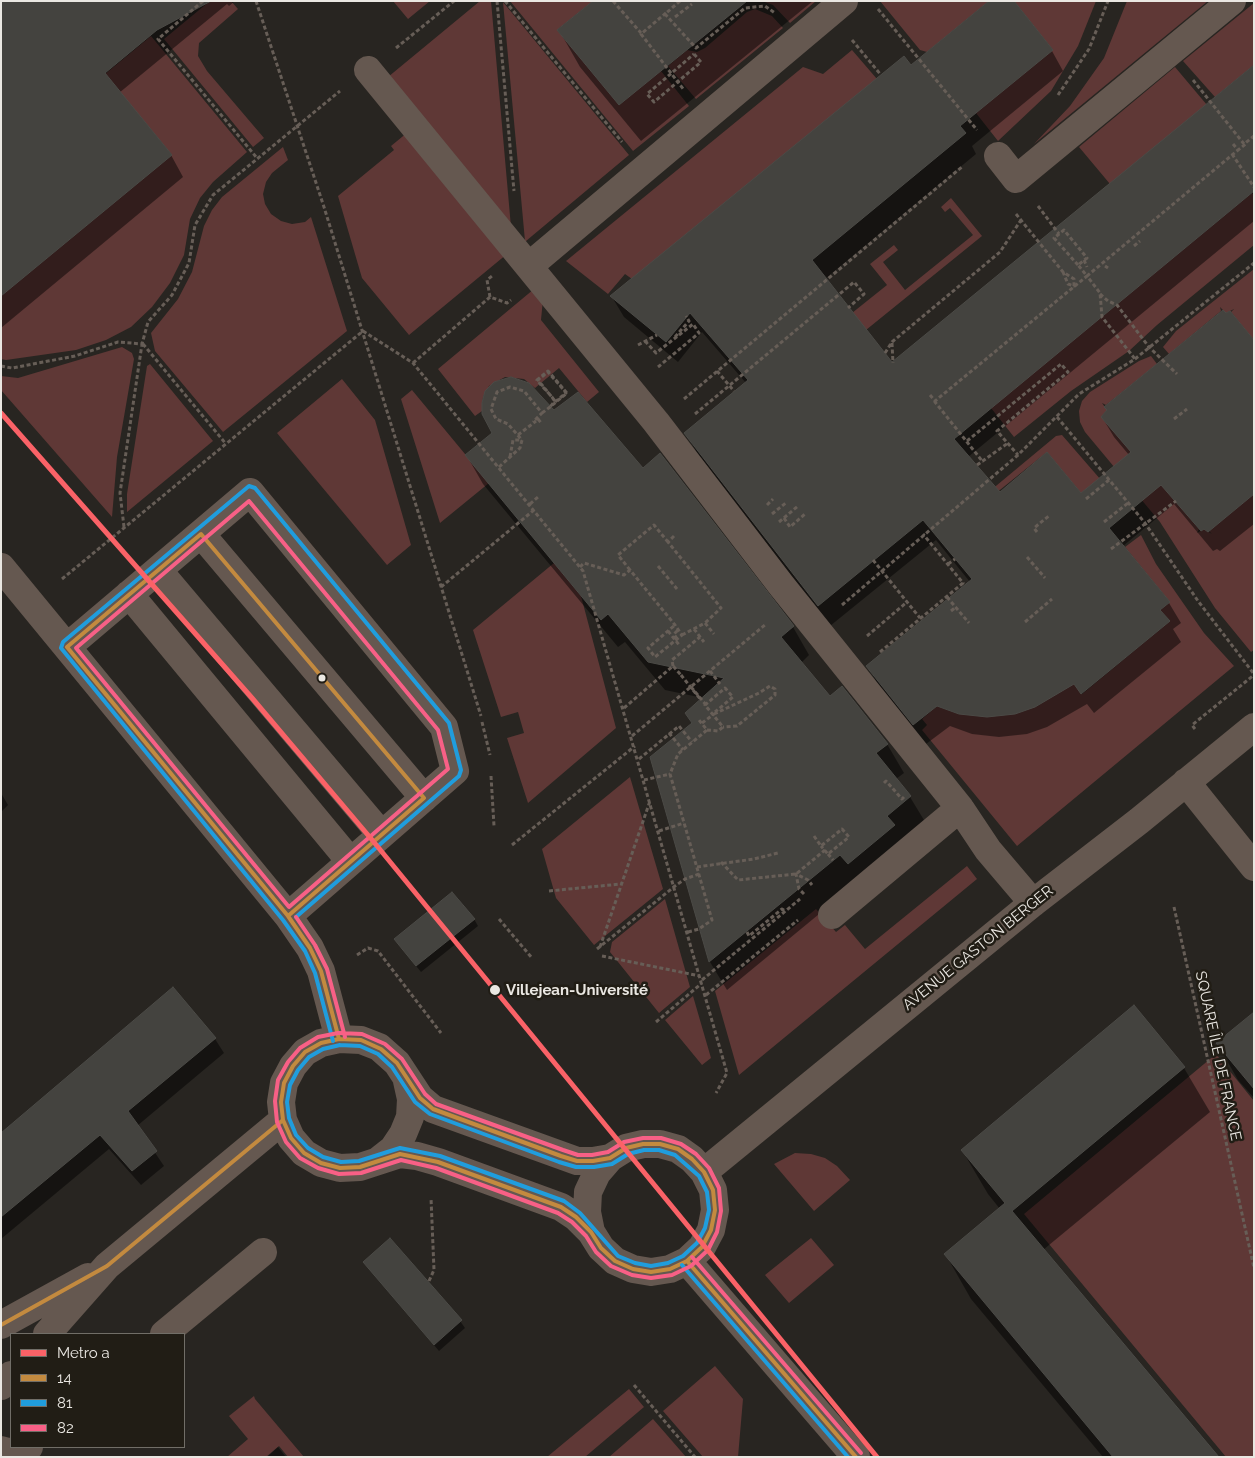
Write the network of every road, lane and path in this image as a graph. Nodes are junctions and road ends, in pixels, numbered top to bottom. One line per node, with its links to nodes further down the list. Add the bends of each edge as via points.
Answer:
1 (203, 1): 32 (path, via 158,39)
2 (256, 1): 26 (path)
3 (454, 1): 17 (path)
4 (496, 1): 36 (path)
5 (505, 1): 33 (path)
6 (613, 1): 14 (path)
7 (680, 1): 15 (path); 18 (path)
8 (844, 1): 33 (street)
9 (871, 1): 25 (path)
10 (1108, 1): 24 (path, via 1089,49)
11 (1232, 1): 31 (street, via 1016,179)
12 (692, 4): 16 (path)
13 (755, 6): 15 (path, via 745,8 696,48)
14 (622, 12): 15 (path, via 640,34); 18 (path)
15 (665, 14)
16 (675, 17)
17 (418, 32)
18 (640, 34): 23 (path)
19 (858, 47): 22 (path)
20 (368, 70): 26 (path); 49 (street)
21 (1186, 73): 28 (path)
22 (881, 75)
23 (678, 82): 23 (path, via 701,62 694,54 647,94 654,102)
24 (1066, 86)
25 (966, 116)
26 (297, 125): 32 (path); 59 (path)
27 (1254, 137): 28 (path); 29 (path)
28 (1244, 144): 29 (path)
29 (1238, 150): 30 (path); 51 (path)
30 (1231, 155): 35 (path); 51 (path)
31 (998, 156)
32 (257, 158): 62 (path, via 213,195 195,225 188,263 172,294 148,322)
33 (644, 170): 49 (street)
34 (939, 185): 70 (path)
35 (1254, 187)
36 (514, 195)
37 (1046, 217): 41 (path)
38 (1021, 220): 61 (path, via 1000,252)
39 (1027, 228): 50 (path)
40 (1067, 233): 41 (path, via 1064,230); 43 (path, via 1064,230 1055,238); 45 (path); 48 (path, via 1088,257)
41 (1059, 234): 43 (path, via 1055,237); 48 (path, via 1054,238)
42 (1140, 241): 44 (path)
43 (1062, 245): 46 (path)
44 (1134, 246)
45 (1083, 253): 48 (path, via 1087,258); 48 (path, via 1087,257 1083,261 1086,268)
46 (1072, 258): 48 (path); 51 (path)
47 (1254, 263): 64 (path)
48 (1079, 265): 51 (path)
49 (529, 266): 78 (street)
50 (1063, 272): 53 (path, via 1068,284); 53 (path, via 1074,279)
51 (1086, 275): 53 (path); 54 (path); 84 (path)
52 (487, 280): 55 (path)
53 (1074, 286): 84 (path, via 935,401 930,396)
54 (1100, 293): 64 (path, via 1117,305); 66 (path, via 1102,317)
55 (490, 297): 56 (path); 68 (path)
56 (507, 303)
57 (848, 308): 76 (path, via 864,294 854,282)
58 (686, 316): 63 (path, via 689,320)
59 (363, 331): 68 (path); 98 (path); 139 (path)
60 (645, 341): 63 (path, via 656,353)
61 (892, 342): 65 (path); 67 (path)
62 (142, 344): 69 (path, via 118,342 66,357 12,368); 98 (path); 120 (path, via 120,493)
63 (668, 345): 78 (path, via 693,324 699,332)
64 (1149, 346): 66 (path); 72 (path)
65 (885, 353)
66 (1135, 359): 89 (path, via 1079,394)
67 (893, 362)
68 (413, 363): 103 (path)
69 (1, 366)
70 (717, 371): 74 (path); 76 (path)
71 (548, 372): 73 (path); 75 (path, via 538,380); 75 (path, via 538,380)
72 (1177, 374)
73 (552, 376): 75 (path, via 548,371 537,380); 77 (path)
74 (701, 384)
75 (542, 385): 81 (path)
76 (729, 385): 79 (path); 82 (path)
77 (563, 389): 83 (path, via 566,393); 83 (path, via 566,393); 86 (path, via 566,393)
78 (630, 391): 195 (street, via 780,586)
79 (734, 392)
80 (507, 394): 85 (path, via 504,386 515,386 527,392)
81 (552, 398): 83 (path); 86 (path, via 556,401)
82 (712, 399)
83 (556, 402): 86 (path)
84 (935, 402): 96 (path)
85 (532, 404)
86 (550, 407): 88 (path)
87 (1187, 409): 91 (path)
88 (543, 414): 90 (path); 92 (path); 94 (path, via 520,389 510,387 497,392 491,409 496,419 508,424)
89 (1057, 417): 99 (path); 104 (path)
90 (538, 419): 93 (path); 94 (path)
91 (1174, 419)
92 (533, 422)
93 (542, 424)
94 (518, 435): 95 (path)
95 (522, 440): 100 (path, via 520,448); 100 (path, via 513,440)
96 (967, 441): 97 (path, via 1061,364 1068,372 997,431); 101 (path)
97 (1008, 443): 99 (path); 101 (path)
98 (226, 444): 120 (path)
99 (1018, 455): 123 (path)
100 (510, 457): 103 (path)
101 (983, 462): 102 (path)
102 (977, 465)
103 (499, 466): 111 (path)
104 (1109, 480): 107 (path); 110 (path)
105 (538, 497): 111 (path)
106 (773, 499): 112 (path)
107 (1086, 499)
108 (787, 502): 113 (path, via 772,514)
109 (1176, 502): 119 (path)
110 (1128, 503): 118 (path); 119 (path)
111 (530, 504): 114 (path)
112 (767, 505)
113 (783, 505)
114 (534, 510): 133 (path); 139 (path)
115 (805, 514): 117 (path, via 790,527 784,518 797,507)
116 (1050, 516): 121 (path, via 1034,528)
117 (780, 521)
118 (1104, 522)
119 (1145, 523): 126 (path); 172 (path)
120 (124, 528): 138 (path)
121 (1037, 532)
122 (201, 534): 134 (street); 193 (street); 193 (street, via 250,492 444,728 455,771)
123 (923, 534): 130 (path); 136 (path)
124 (674, 536): 125 (path)
125 (668, 542): 135 (path, via 654,525 618,555); 151 (path, via 721,608)
126 (1111, 549)
127 (1028, 557): 137 (path)
128 (955, 559): 130 (path)
129 (873, 560): 136 (path)
130 (948, 564): 142 (path, via 963,583)
131 (658, 566): 140 (path)
132 (1, 567): 166 (street)
133 (580, 567): 135 (path, via 584,563 624,575); 175 (path)
134 (158, 570): 141 (street); 200 (street)
135 (630, 570): 153 (path)
136 (881, 570): 144 (path); 146 (path)
137 (1044, 578)
138 (62, 579)
139 (441, 587): 178 (path)
140 (677, 589)
141 (129, 594): 166 (street); 210 (street)
142 (947, 597): 145 (path); 148 (path)
143 (1052, 599): 150 (path)
144 (907, 602): 148 (path); 162 (path)
145 (956, 607): 147 (path); 152 (path)
146 (836, 609)
147 (951, 611)
148 (920, 618): 169 (path)
149 (771, 620): 171 (path)
150 (1024, 622)
151 (705, 623): 156 (path); 159 (path)
152 (968, 623)
153 (675, 625): 157 (path); 160 (path)
154 (670, 629): 157 (path); 158 (path); 164 (path, via 646,648 654,658)
155 (680, 629): 158 (path)
156 (694, 629): 160 (path); 161 (path)
157 (664, 634): 158 (path, via 670,629); 165 (path, via 668,631); 167 (path); 167 (path)
158 (674, 634): 160 (path); 164 (path, via 678,639)
159 (714, 634)
160 (680, 637): 164 (path); 168 (path); 168 (path)
161 (700, 637): 163 (path); 170 (path, via 672,660)
162 (861, 641)
163 (704, 642)
164 (671, 644): 168 (path)
165 (680, 646)
166 (67, 647): 226 (street)
167 (647, 648): 168 (path); 168 (path)
168 (657, 656)
169 (876, 656)
170 (673, 666): 175 (path); 176 (path, bridge)
171 (710, 672): 173 (path); 174 (path)
172 (1254, 674)
173 (720, 684)
174 (691, 687): 176 (path); 183 (path)
175 (624, 708): 183 (path)
176 (713, 714): 176 (path, via 732,698 726,688 705,705); 177 (path); 177 (path, via 733,697 725,688 704,705); 179 (path); 179 (path, via 759,694 767,687 776,689 775,695 737,726); 181 (path, via 702,724 699,720)
177 (716, 719): 179 (path)
178 (482, 723)
179 (721, 725): 181 (path, via 718,731)
180 (1254, 726): 190 (street, AVENUE GASTON BERGER)
181 (707, 730): 184 (path)
182 (670, 734): 184 (path, via 679,726); 186 (path); 187 (path)
183 (632, 736): 185 (path)
184 (692, 742): 186 (path)
185 (635, 746): 187 (path); 204 (path)
186 (683, 750): 188 (path)
187 (639, 759): 189 (path)
188 (670, 774): 189 (path); 196 (path)
189 (644, 780): 194 (path)
190 (1186, 782): 213 (street); 222 (street, AVENUE GASTON BERGER)
191 (884, 783): 192 (path, via 886,781)
192 (899, 797)
193 (424, 798): 200 (street)
194 (650, 800): 198 (path); 218 (path)
195 (960, 808): 222 (street, via 988,850); 225 (street)
196 (684, 823): 198 (path); 212 (path)
197 (842, 829): 199 (path); 202 (path); 203 (path); 205 (path); 208 (path, via 849,837); 208 (path, via 849,838)
198 (659, 831): 219 (path)
199 (837, 833): 202 (path); 205 (path)
200 (381, 834): 210 (street)
201 (813, 837): 205 (path)
202 (826, 842): 205 (path); 205 (path, via 822,846 814,836)
203 (854, 843)
204 (512, 845)
205 (821, 846): 206 (path); 208 (path)
206 (825, 850): 208 (path); 215 (path)
207 (778, 853): 211 (path)
208 (828, 854): 209 (path)
209 (833, 860)
210 (350, 861): 226 (street)
211 (721, 862): 212 (path); 215 (path, via 738,880)
212 (696, 867): 214 (path)
213 (1254, 867)
214 (699, 874): 219 (path); 229 (path, via 712,920)
215 (796, 874): 216 (path); 221 (path, via 799,889)
216 (808, 880)
217 (820, 882): 221 (path)
218 (621, 884): 219 (path, via 599,948); 220 (path)
219 (675, 886): 229 (path)
220 (549, 891)
221 (804, 895): 224 (path)
222 (1033, 903): 244 (street, AVENUE GASTON BERGER)
223 (1174, 907): 250 (path, SQUARE ÎLE DE FRANCE)
224 (785, 911): 230 (path, via 782,908 749,936); 234 (path)
225 (832, 915)
226 (288, 916): 238 (street, via 321,971)
227 (499, 919): 233 (path)
228 (794, 923): 235 (path)
229 (688, 932): 234 (path)
230 (747, 932)
231 (357, 954): 237 (path, via 368,948 378,951)
232 (602, 956): 234 (path)
233 (532, 958)
234 (701, 980): 235 (path); 236 (path)
235 (706, 995): 240 (path, via 727,1073)
236 (656, 1022)
237 (441, 1033)
238 (339, 1039): 239 (street, via 361,1040 379,1047 397,1063); 241 (street, via 321,1043 305,1052 292,1066 284,1083)
239 (407, 1081): 242 (street, via 433,1109 454,1118 577,1160); 243 (street, via 410,1117 393,1149)
240 (716, 1093)
241 (283, 1120): 243 (street, via 291,1138 304,1153 321,1163 340,1168 360,1167); 249 (street)
242 (610, 1158): 244 (street, via 626,1148 660,1144 678,1149); 246 (street, via 597,1173 588,1192)
243 (379, 1160): 246 (street, via 400,1154 438,1162 561,1208)
244 (704, 1172): 248 (street, via 712,1190 715,1210 711,1230 702,1247)
245 (431, 1190): 251 (path, via 434,1270)
246 (591, 1232): 248 (street, via 601,1248 616,1261 633,1269 652,1272 670,1269)
247 (263, 1252): 254 (street)
248 (687, 1261): 261 (street)
249 (107, 1266): 252 (street); 253 (street)
250 (1254, 1268)
251 (429, 1282)
252 (1, 1325)
253 (48, 1333)
254 (165, 1333)
255 (10, 1377): 257 (street)
256 (634, 1385): 260 (path)
257 (1, 1386)
258 (27, 1448): 259 (street, via 21,1451)
259 (1, 1450)
260 (695, 1457)
261 (856, 1457)

